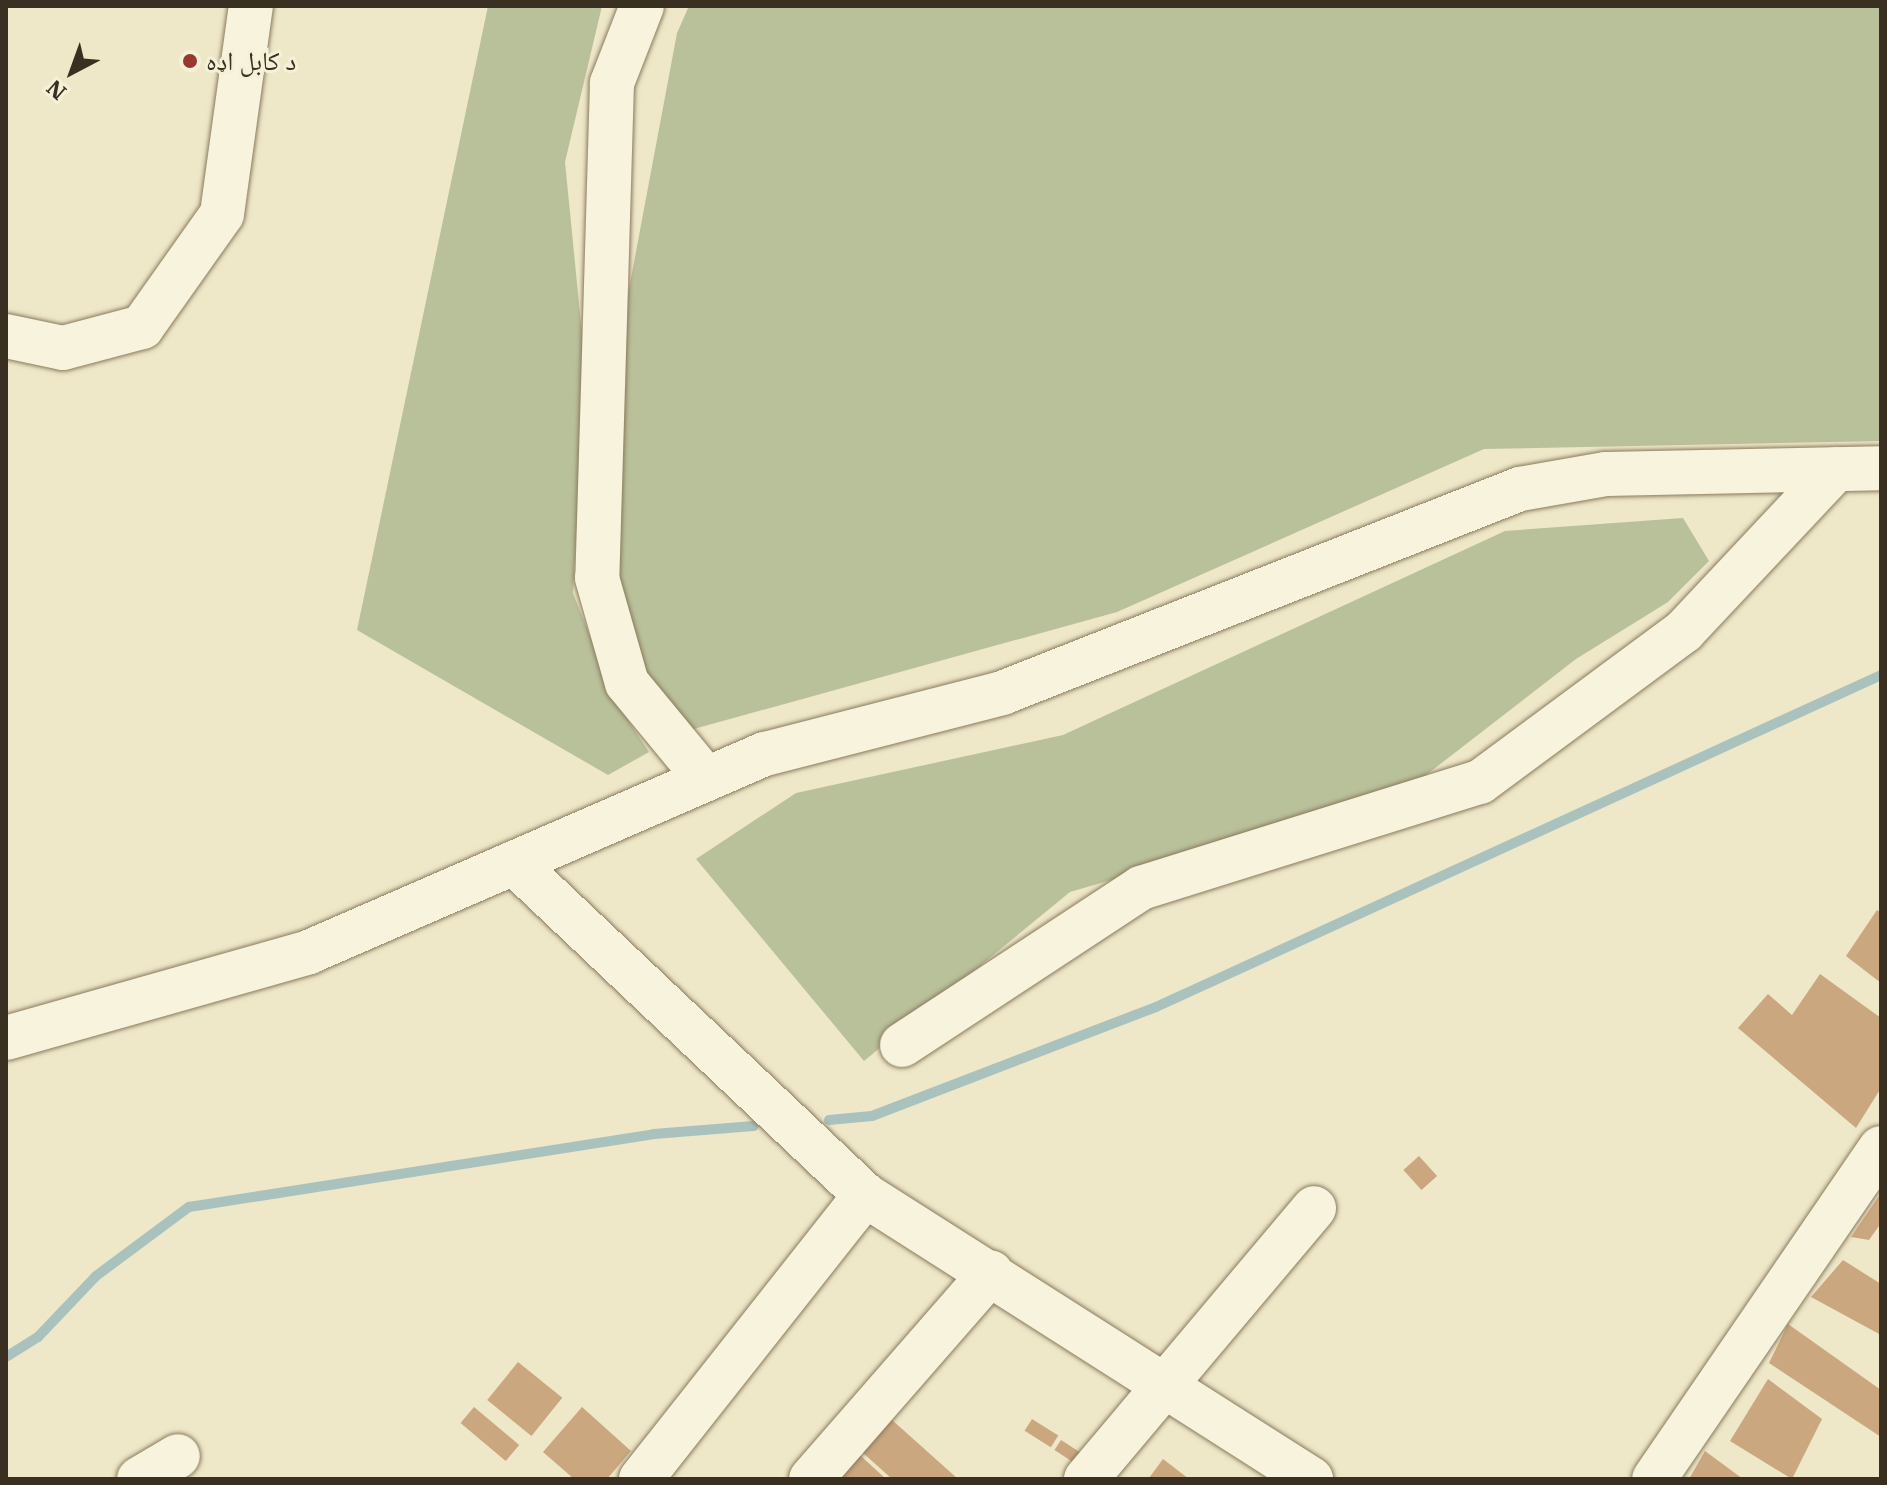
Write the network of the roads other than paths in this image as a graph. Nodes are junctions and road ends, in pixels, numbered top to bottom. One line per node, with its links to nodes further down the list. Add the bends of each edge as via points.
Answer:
1 (251, 6): 3 (street, via 222,214 142,327 63,348)
2 (642, 6): 6 (street, via 612,83 597,578 627,683)
3 (6, 336)
4 (1881, 468): 5 (street)
5 (1836, 469): 6 (street, via 1606,474 1520,489 1002,693 765,754); 9 (street, via 1684,631 1480,782 1141,888)
6 (706, 779): 7 (street)
7 (514, 863): 8 (street, via 309,952); 11 (street)
8 (6, 1038)
9 (902, 1045)
10 (1881, 1148): 21 (street)
11 (865, 1195): 13 (street); 17 (street)
12 (1314, 1208): 14 (street)
13 (991, 1273): 14 (street); 18 (street)
14 (1162, 1383): 19 (street); 20 (street)
15 (178, 1456): 16 (street)
16 (139, 1479)
17 (641, 1479)
18 (811, 1479)
19 (1086, 1479)
20 (1311, 1479)
21 (1654, 1479)

